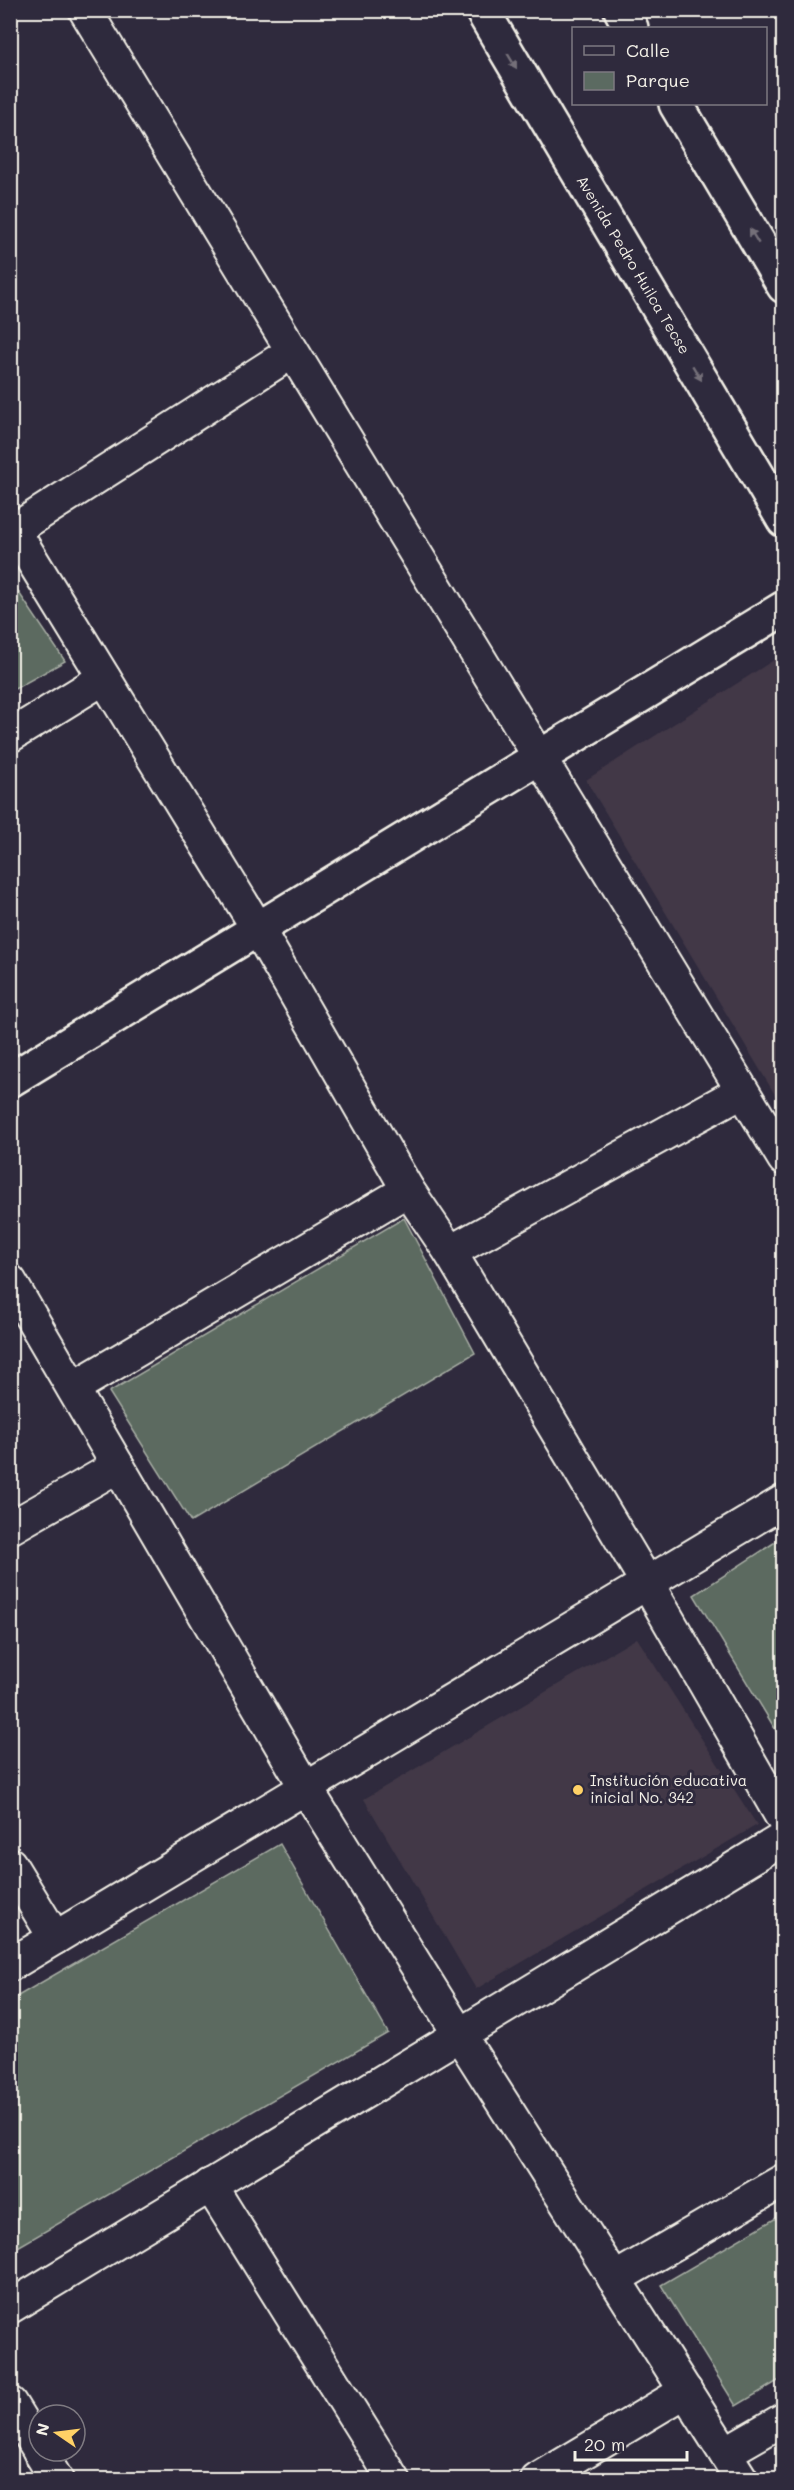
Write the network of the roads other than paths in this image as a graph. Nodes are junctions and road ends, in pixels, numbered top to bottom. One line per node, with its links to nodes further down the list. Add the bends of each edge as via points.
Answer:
1 (84, 10): 7 (street)
2 (482, 10): 8 (main road, Avenida Pedro Huilca Tecse, one-way to 8)
3 (621, 10): 4 (main road)
4 (630, 27)
5 (677, 105): 6 (main road, one-way to 5)
6 (783, 286)
7 (292, 352): 9 (street); 13 (street)
8 (783, 520)
9 (12, 527): 11 (street)
10 (783, 608): 13 (main road)
11 (104, 678): 12 (street); 14 (street)
12 (10, 736)
13 (539, 758): 14 (main road); 16 (street)
14 (258, 929): 15 (main road); 18 (street)
15 (10, 1080)
16 (742, 1091): 17 (street); 19 (street)
17 (783, 1159)
18 (408, 1190): 19 (street); 21 (street)
19 (450, 1252): 25 (street)
20 (10, 1281): 21 (street)
21 (73, 1388): 22 (street)
22 (118, 1466): 24 (street); 26 (street)
23 (783, 1500): 25 (street)
24 (10, 1528)
25 (647, 1583): 26 (street); 27 (street)
26 (306, 1788): 30 (street); 32 (street)
27 (783, 1821)
28 (783, 1838): 32 (street)
29 (10, 1864): 30 (street)
30 (55, 1938): 31 (street)
31 (10, 1965)
32 (459, 2034): 34 (street); 35 (street)
33 (783, 2180): 35 (street)
34 (210, 2185): 36 (street); 44 (street)
35 (614, 2279): 37 (street)
36 (10, 2307)
37 (686, 2391): 41 (street); 45 (street)
38 (10, 2403): 40 (street)
39 (783, 2419): 41 (street)
40 (27, 2431)
41 (724, 2453): 46 (street)
42 (46, 2463): 43 (street)
43 (57, 2480)
44 (394, 2480)
45 (537, 2480)
46 (742, 2480)

